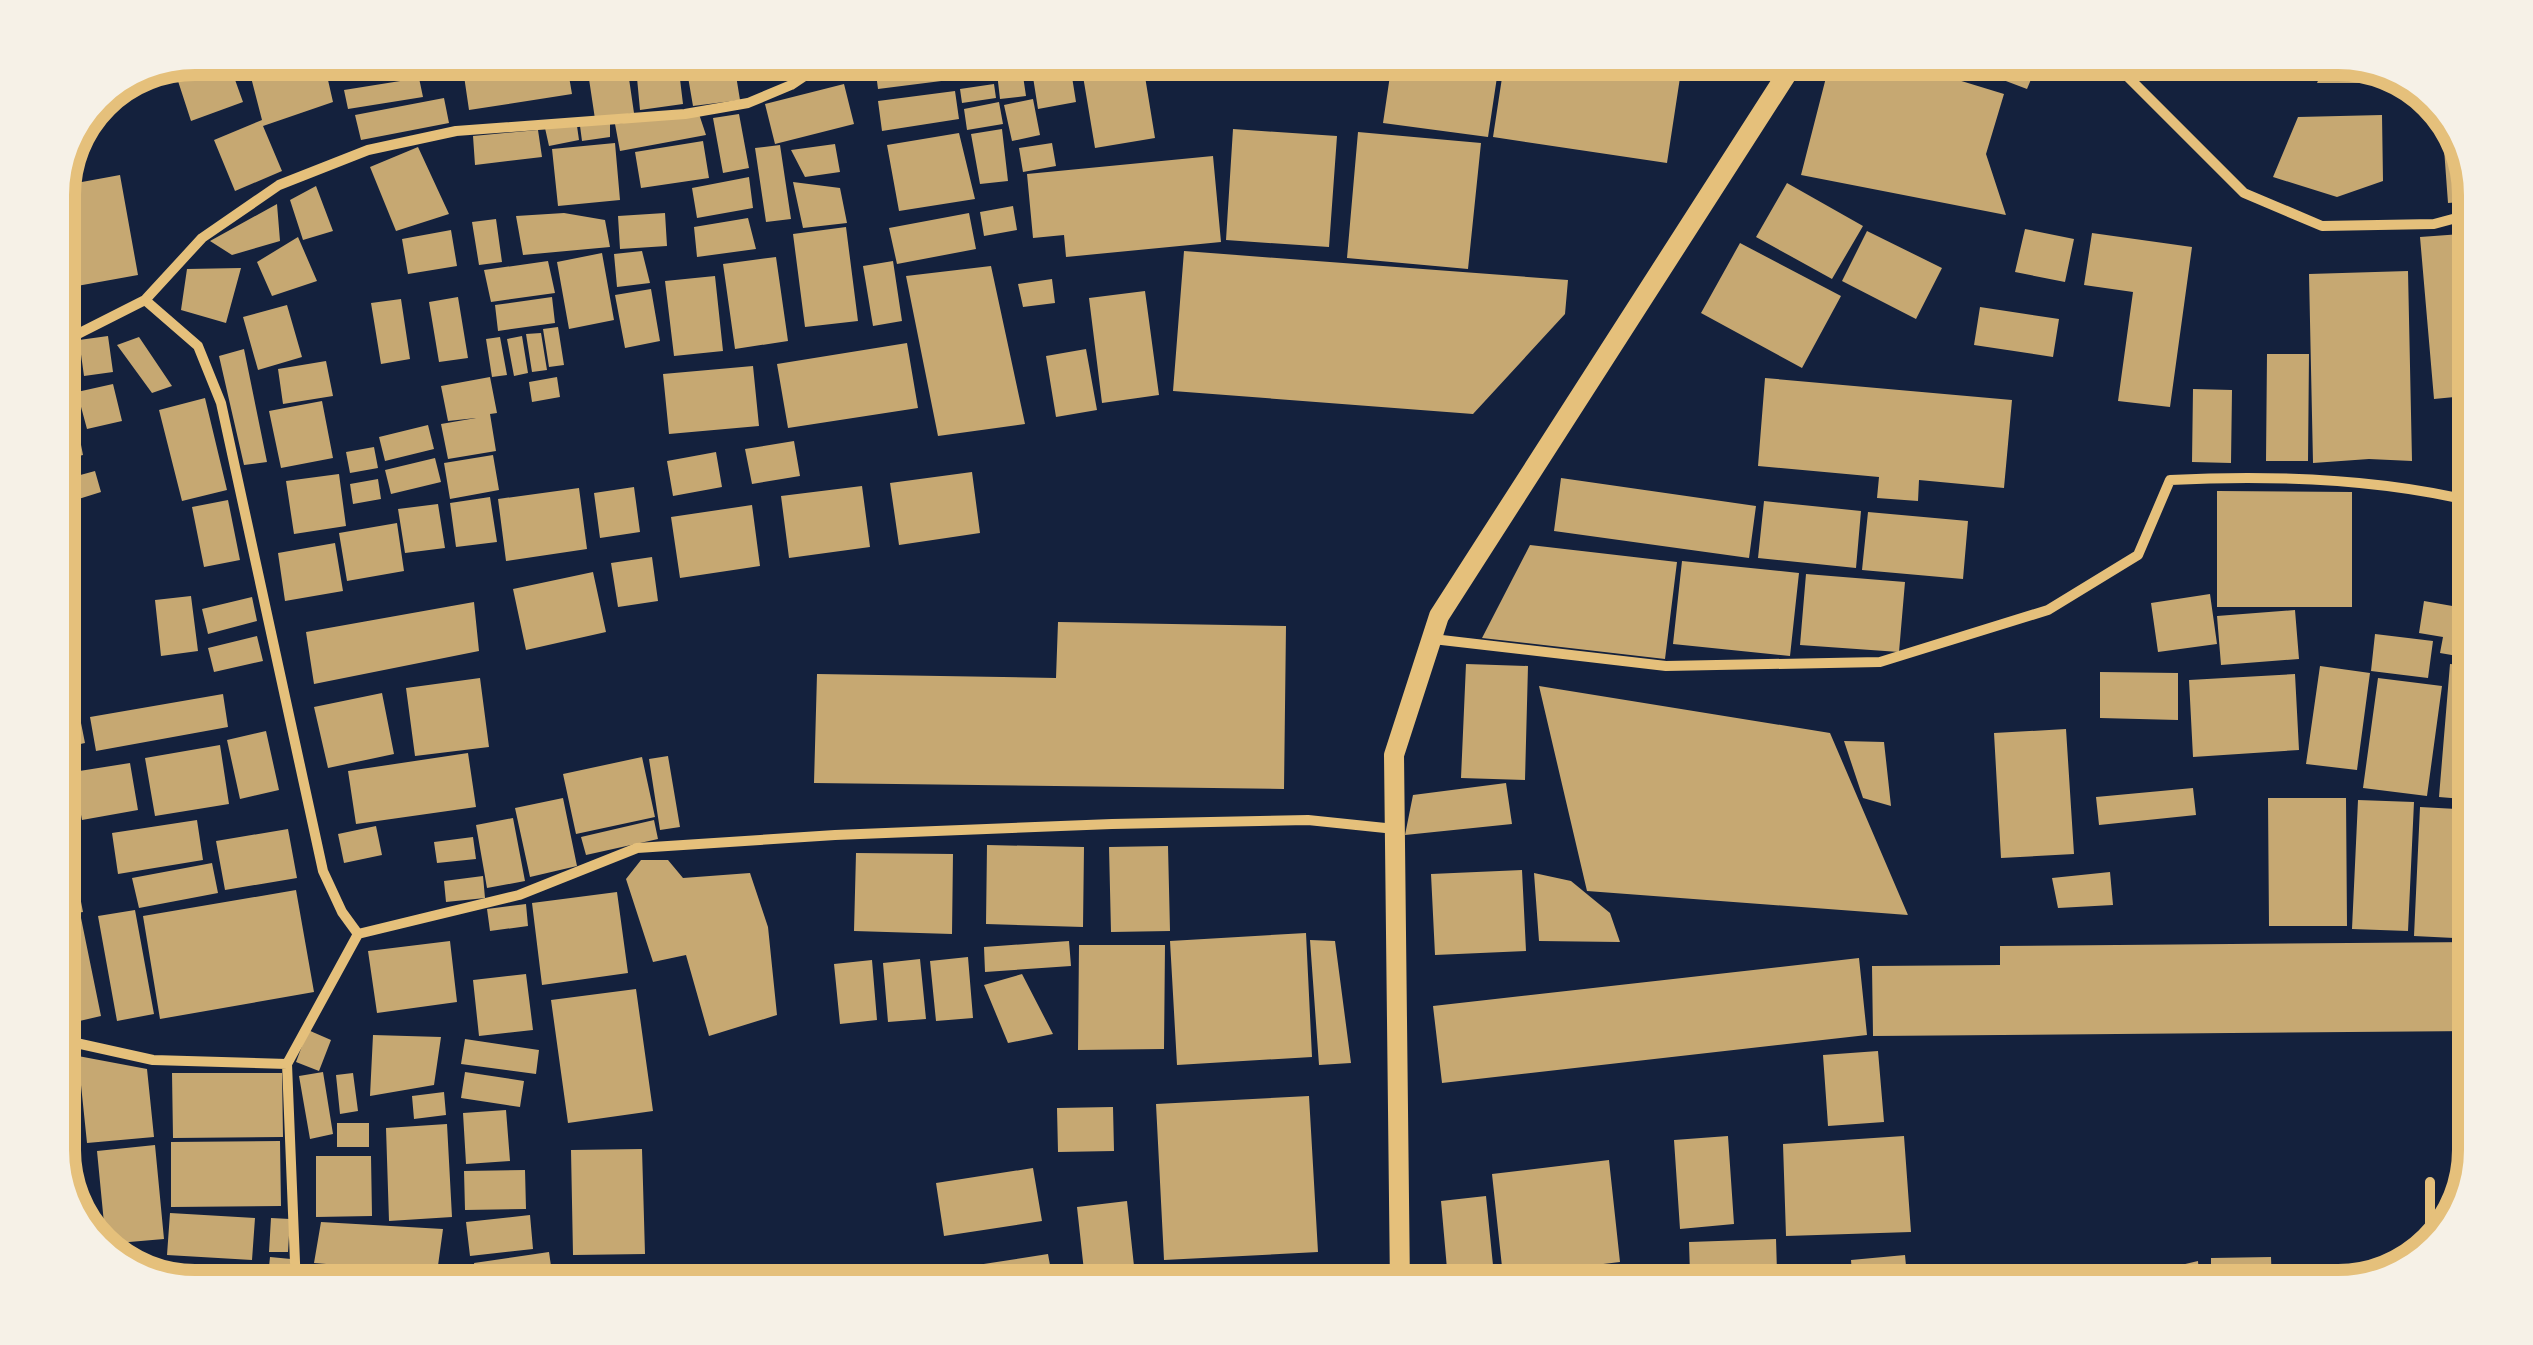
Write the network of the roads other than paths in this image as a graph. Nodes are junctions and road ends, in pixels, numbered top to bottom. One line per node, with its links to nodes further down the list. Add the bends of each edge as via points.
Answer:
1 (806, 75): 5 (street, via 748,103 684,114 456,131 368,150 279,185 202,238)
2 (1786, 75): 8 (main road, via 1440,616)
3 (2126, 75): 4 (street, via 2244,193 2322,226)
4 (2458, 218)
5 (146, 300): 6 (street); 10 (street, via 198,346 221,403 323,871)
6 (75, 336)
7 (2458, 498): 8 (street, via 2265,477 2170,480 2138,555 2048,610 1880,662 1666,666)
8 (1432, 639): 9 (main road, via 1394,755)
9 (1396, 830): 10 (street, via 1308,820 637,848 520,895); 16 (main road)
10 (358, 934): 12 (street)
11 (75, 1042): 12 (street, via 153,1060)
12 (287, 1064): 15 (street)
13 (2430, 1182): 14 (street)
14 (2430, 1227)
15 (295, 1270)
16 (1400, 1270)

